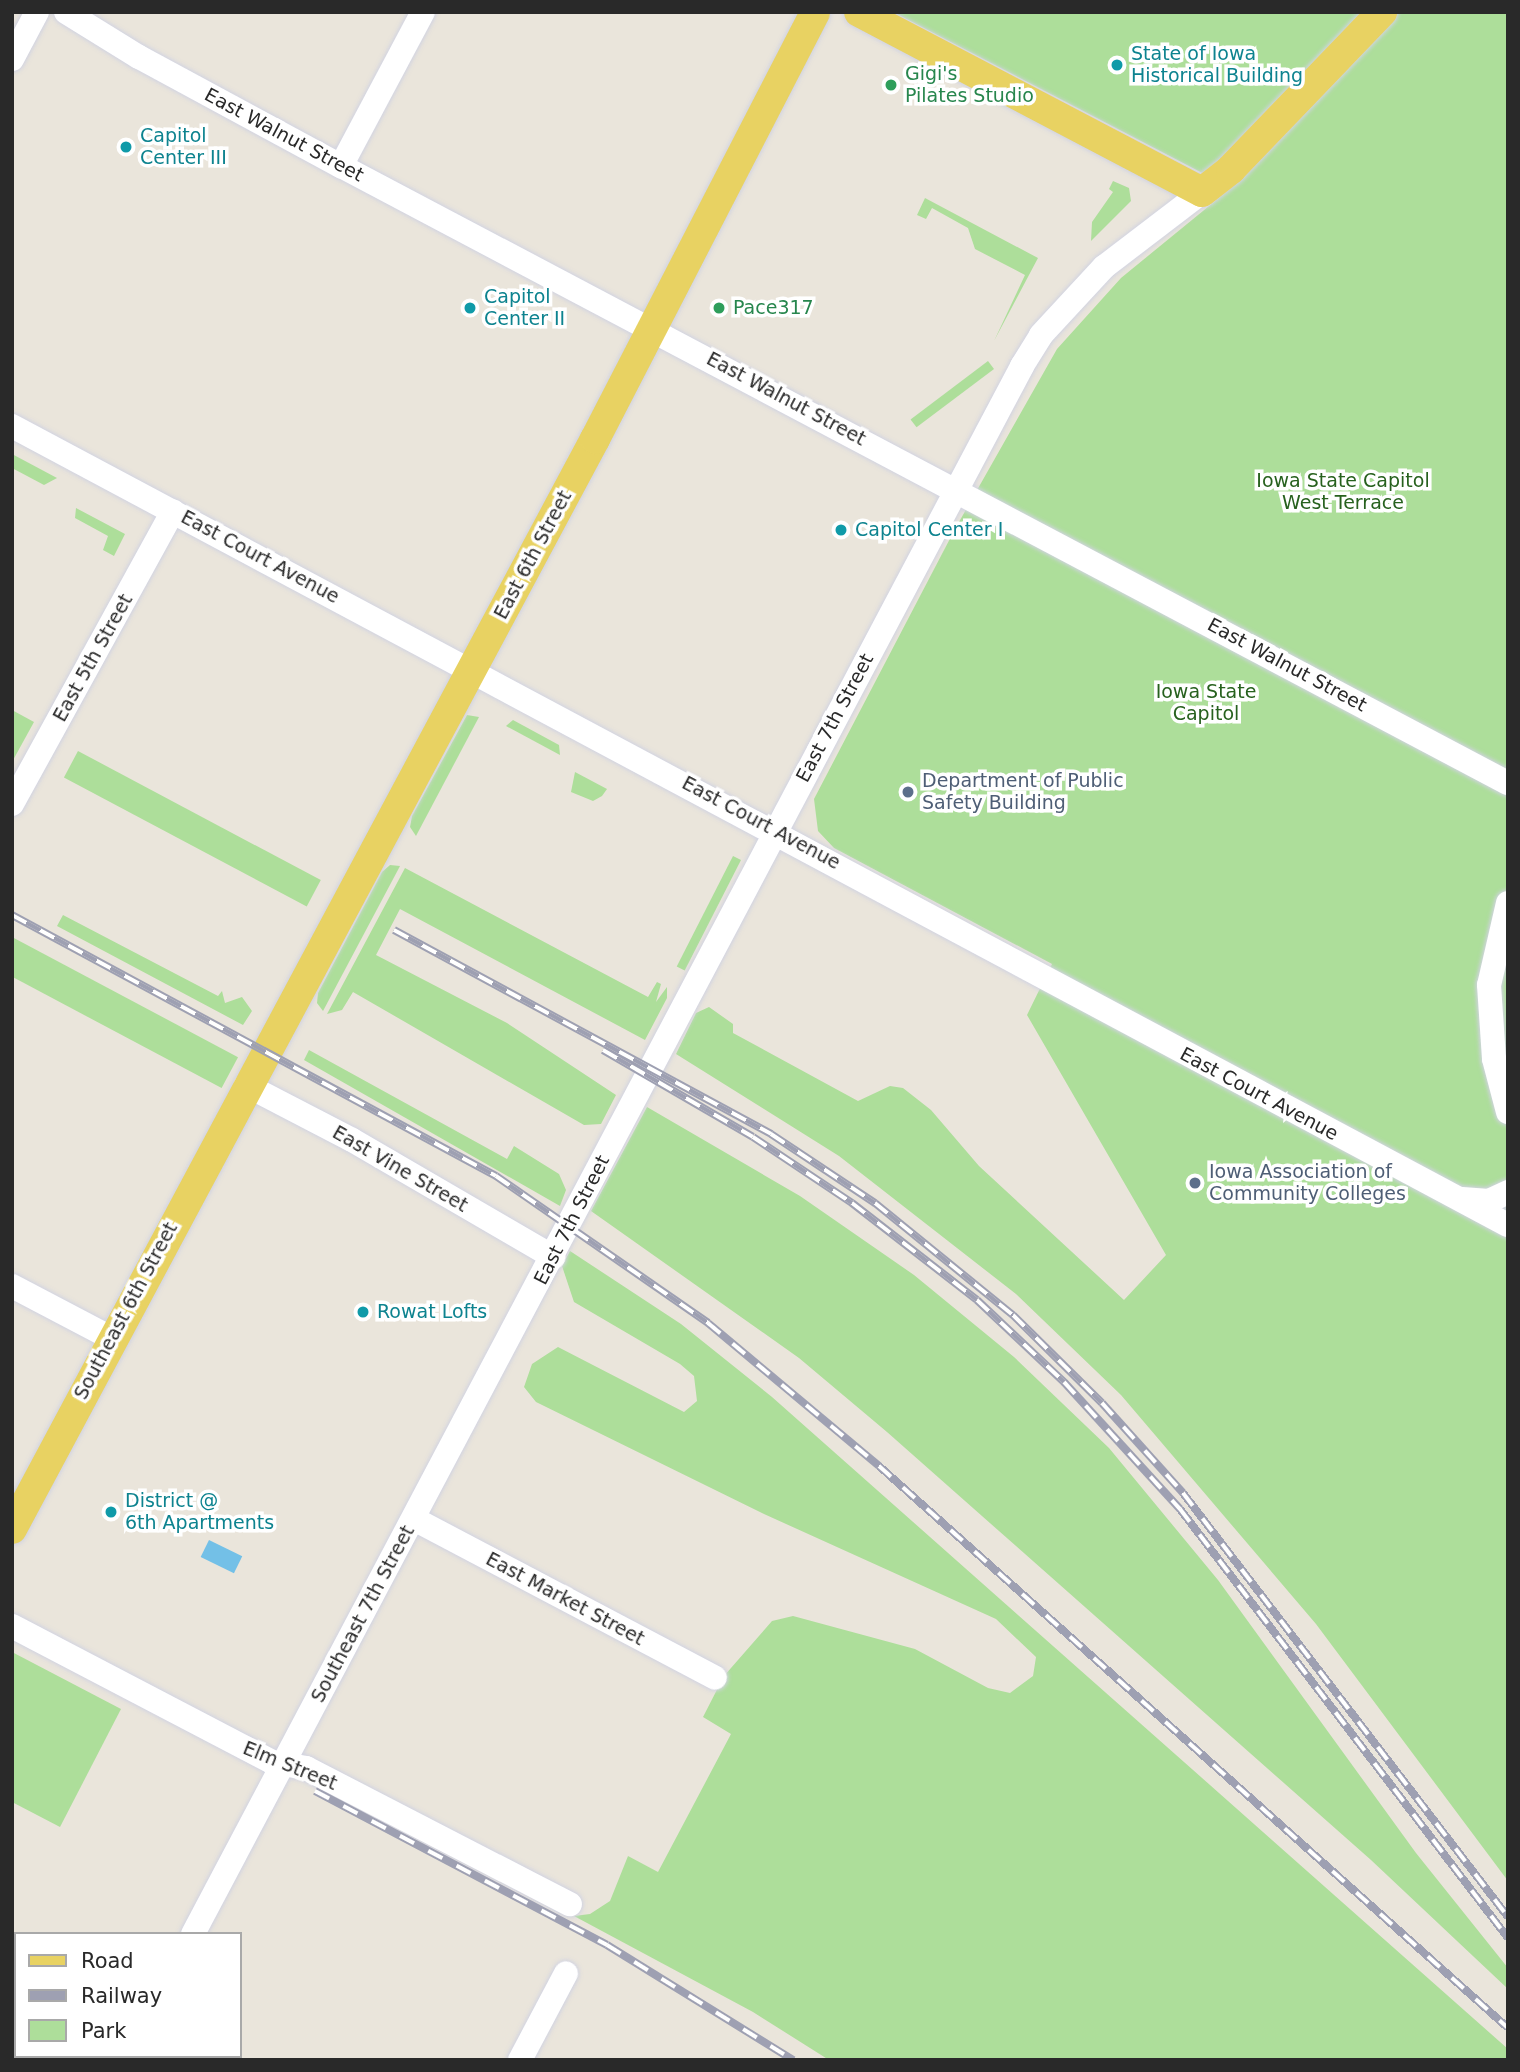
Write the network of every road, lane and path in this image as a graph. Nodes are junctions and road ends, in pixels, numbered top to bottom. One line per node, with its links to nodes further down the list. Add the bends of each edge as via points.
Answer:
1 (37, 12): 7 (street)
2 (66, 12): 8 (street, East Walnut Street)
3 (423, 12): 8 (street)
4 (815, 12): 10 (main road, East 6th Street)
5 (859, 12): 9 (main road)
6 (1382, 12): 9 (main road, via 1231,169)
7 (12, 59)
8 (341, 166): 10 (street, East Walnut Street)
9 (1202, 192): 12 (street, East 7th Street, via 1104,267 1041,335)
10 (653, 329): 12 (street, East Walnut Street); 14 (main road, East 6th Street)
11 (12, 426): 13 (street, East Court Avenue)
12 (955, 490): 15 (street, East Walnut Street); 17 (street, East 7th Street)
13 (173, 511): 14 (street, East Court Avenue); 16 (street, East 5th Street)
14 (471, 669): 17 (street, East Court Avenue); 19 (main road, East 6th Street)
15 (1508, 783)
16 (12, 804)
17 (775, 831): 22 (street, East Court Avenue); 24 (street, East 7th Street)
18 (1508, 903): 20 (street, via 1489,985 1494,1059)
19 (244, 1089): 24 (street, East Vine Street, via 373,1151); 27 (main road, Southeast 6th Street)
20 (1508, 1112)
21 (1508, 1192): 22 (street, via 1489,1201)
22 (1458, 1199): 23 (street, East Court Avenue)
23 (1508, 1225)
24 (553, 1257): 26 (street, East 7th Street)
25 (12, 1286): 27 (street)
26 (534, 1295): 28 (street, Southeast 7th Street)
27 (111, 1338): 29 (main road, Southeast 6th Street)
28 (414, 1519): 31 (street, East Market Street); 32 (street, Southeast 7th Street)
29 (12, 1529)
30 (12, 1626): 32 (street, Elm Street, via 272,1762)
31 (715, 1678)
32 (284, 1764): 33 (street, Elm Street, via 306,1768); 34 (street, Southeast 7th Street)
33 (570, 1904)
34 (194, 1932)
35 (566, 1973): 36 (street)
36 (520, 2060)

